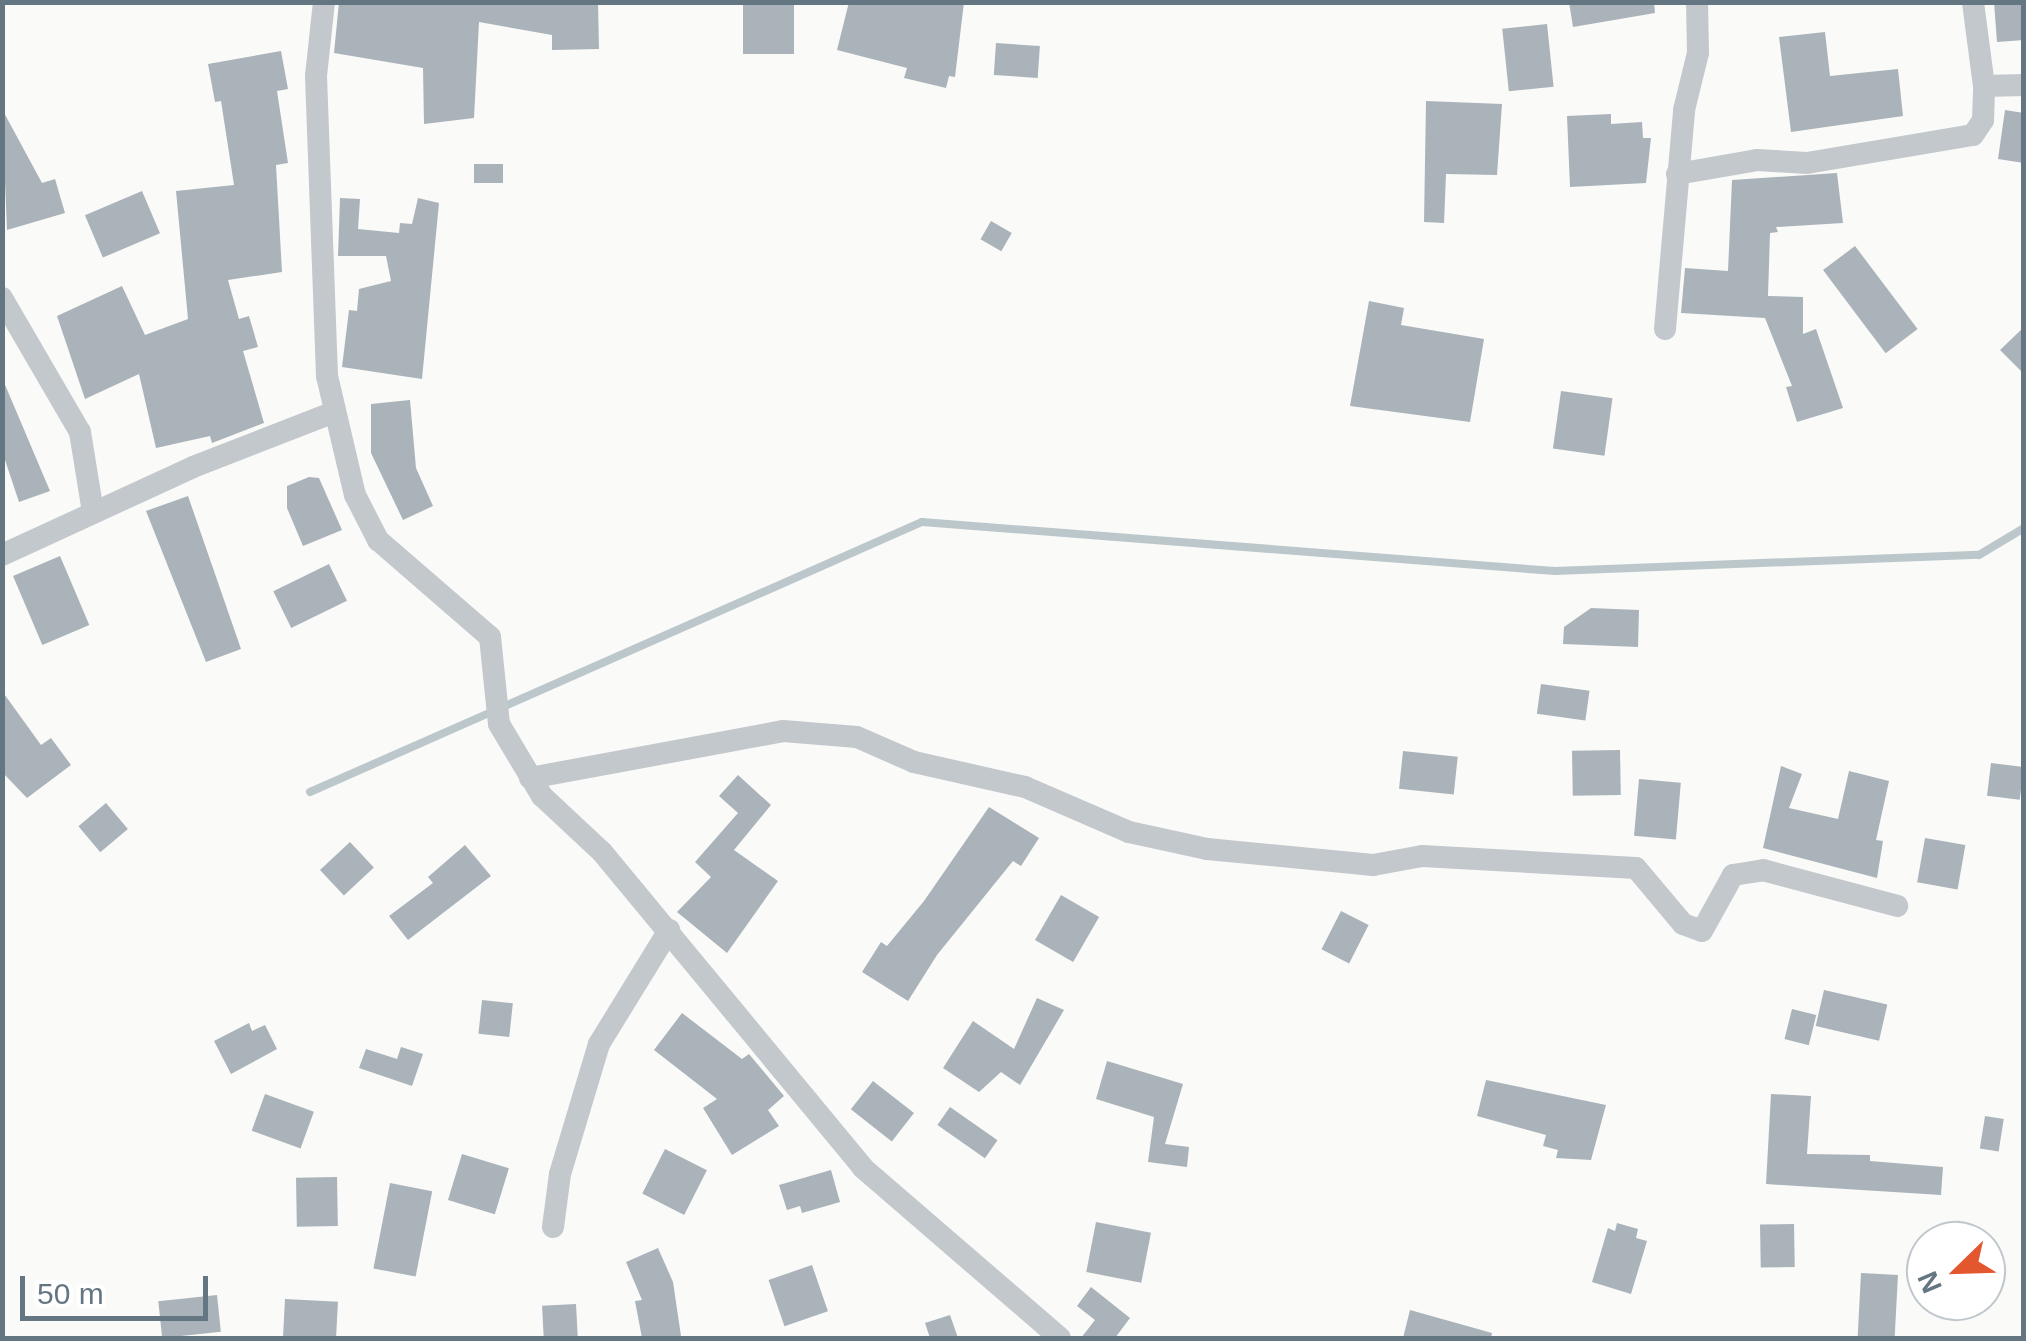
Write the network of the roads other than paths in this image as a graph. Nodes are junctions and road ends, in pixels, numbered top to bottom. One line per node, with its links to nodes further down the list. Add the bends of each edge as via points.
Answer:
1 (324, 2): 9 (street, via 316,76 327,376)
2 (1697, 2): 6 (street, via 1698,53)
3 (1973, 2): 5 (street)
4 (2024, 84): 5 (street)
5 (1984, 86): 6 (street, via 1980,129 1957,142)
6 (1677, 174): 8 (street)
7 (2, 298): 10 (street, via 80,432)
8 (1665, 328)
9 (334, 412): 10 (street); 12 (street, via 355,495 378,540 490,637 499,724)
10 (94, 512): 11 (street)
11 (2, 554)
12 (530, 778): 13 (street, via 692,744 783,731 820,734 857,738 914,762 1025,787 1129,832 1207,848 1374,865 1422,856 1636,868 1683,924 1702,932 1733,875 1763,870); 14 (street)
13 (1897, 906)
14 (669, 930): 15 (street, via 599,1044 560,1174); 16 (street, via 863,1168)
15 (554, 1228)
16 (1060, 1338)

